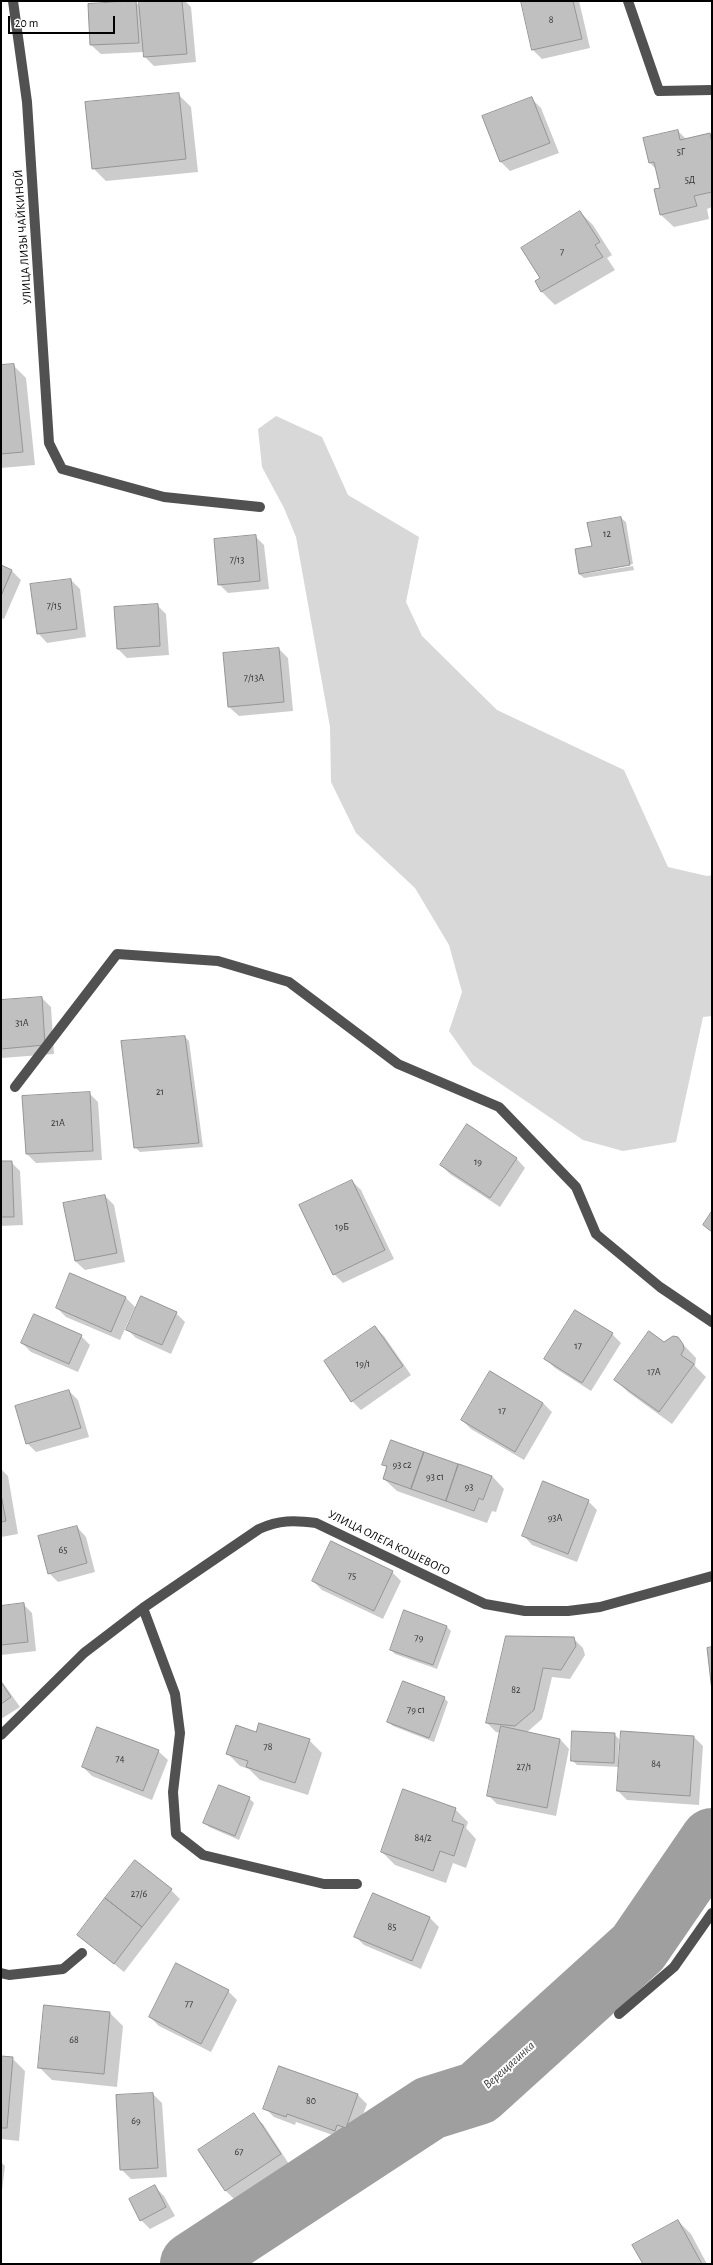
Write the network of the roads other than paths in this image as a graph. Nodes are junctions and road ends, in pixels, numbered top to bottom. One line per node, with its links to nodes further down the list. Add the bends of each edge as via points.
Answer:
1 (13, 1): 4 (street, УЛИЦА ЛИЗЫ ЧАЙКИНОЙ, via 27,102 49,443 62,469 164,497)
2 (628, 1): 3 (street, via 659,91)
3 (712, 90)
4 (260, 507)
5 (16, 1087): 6 (street, via 116,954 218,961 289,982 398,1064 499,1107 576,1187 596,1234 660,1287)
6 (712, 1322)
7 (712, 1576): 8 (street, УЛИЦА ОЛЕГА КОШЕВОГО, via 600,1607 568,1611 525,1611 485,1604 316,1522 292,1520 274,1522 259,1529)
8 (143, 1608): 9 (street, УЛИЦА ОЛЕГА КОШЕВОГО, via 84,1653); 10 (street, via 175,1694 180,1733 173,1792 176,1834 203,1854 324,1884)
9 (1, 1735)
10 (357, 1884)
11 (712, 1913): 14 (street, via 674,1967)
12 (82, 1953): 13 (street, via 63,1969 9,1975)
13 (1, 1973)
14 (619, 2014)

